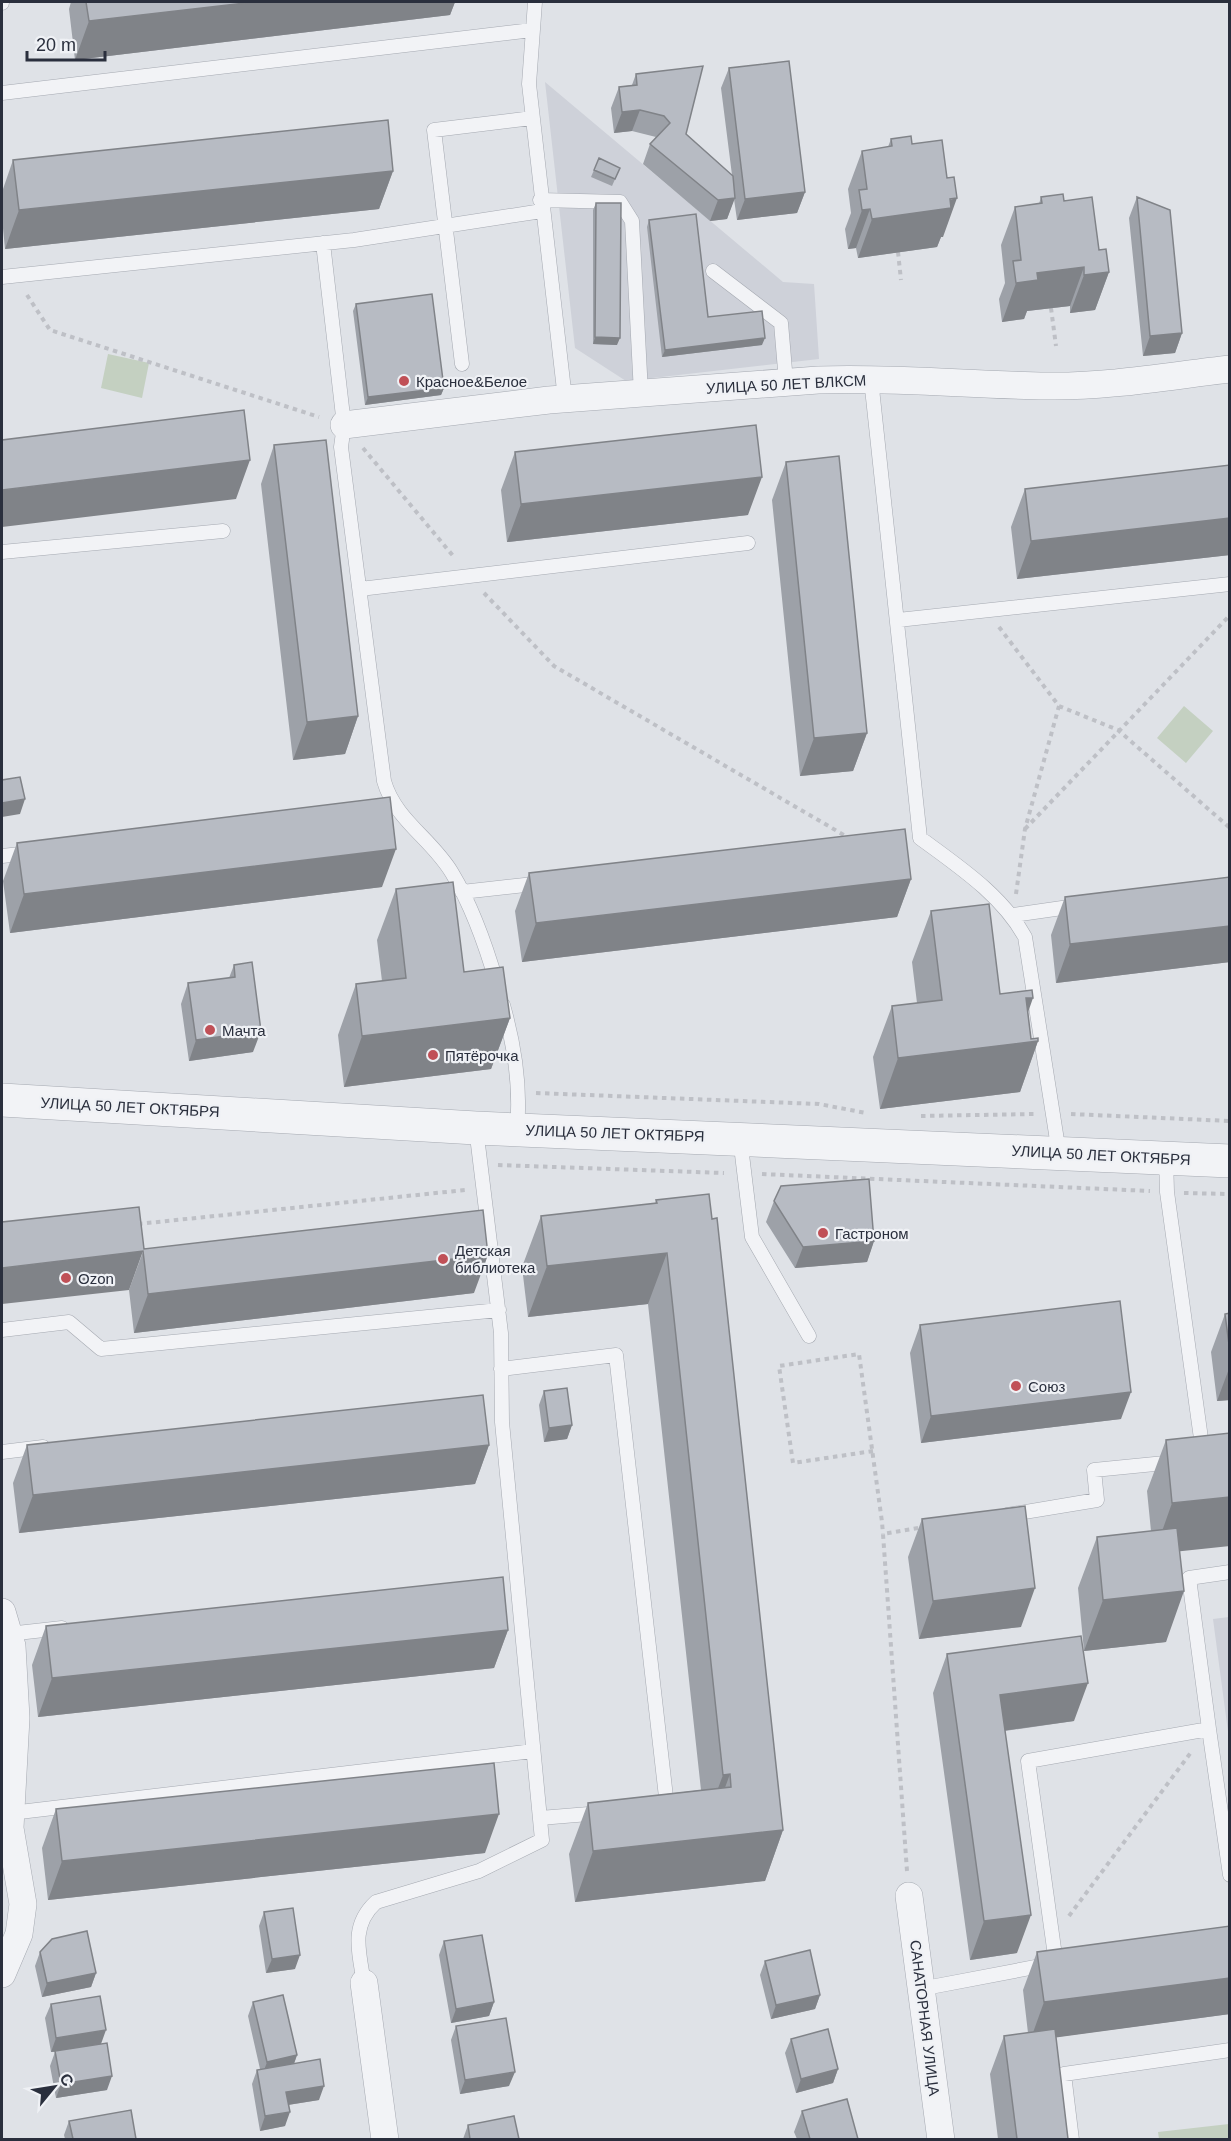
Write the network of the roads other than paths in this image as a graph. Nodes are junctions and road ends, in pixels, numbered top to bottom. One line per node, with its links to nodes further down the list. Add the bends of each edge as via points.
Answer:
1 (535, 2): 2 (lane)
2 (532, 30): 3 (lane); 4 (lane)
3 (2, 93)
4 (532, 118): 5 (lane); 6 (lane, via 434,130)
5 (541, 206): 6 (lane); 14 (lane, via 620,202 632,221); 15 (lane)
6 (446, 226): 7 (lane); 10 (lane)
7 (322, 243): 9 (lane); 16 (lane)
8 (713, 271): 13 (lane, via 781,323)
9 (8, 277)
10 (462, 363)
11 (1230, 369): 12 (street, УЛИЦА 50 ЛЕТ ВЛКСМ, via 1101,385)
12 (871, 379): 13 (street, УЛИЦА 50 ЛЕТ ВЛКСМ); 22 (lane)
13 (786, 382): 14 (street, УЛИЦА 50 ЛЕТ ВЛКСМ)
14 (641, 393): 15 (street, УЛИЦА 50 ЛЕТ ВЛКСМ)
15 (565, 399): 16 (street, УЛИЦА 50 ЛЕТ ВЛКСМ)
16 (344, 425): 21 (lane, via 341,447)
17 (223, 531): 19 (lane)
18 (748, 543): 21 (lane)
19 (2, 552)
20 (1230, 584): 22 (lane)
21 (360, 589): 26 (lane, via 389,809 436,850)
22 (898, 620): 28 (lane, via 914,839 958,865)
23 (48, 850): 24 (lane)
24 (2, 856)
25 (556, 881): 26 (lane)
26 (462, 892): 31 (lane, via 513,1039)
27 (1093, 904): 28 (lane)
28 (1013, 915): 33 (lane, via 1025,937)
29 (2, 1100): 30 (street, УЛИЦА 50 ЛЕТ ОКТЯБРЯ)
30 (476, 1128): 31 (street, УЛИЦА 50 ЛЕТ ОКТЯБРЯ); 36 (lane)
31 (517, 1129): 32 (street, УЛИЦА 50 ЛЕТ ОКТЯБРЯ)
32 (740, 1138): 33 (street, УЛИЦА 50 ЛЕТ ОКТЯБРЯ); 38 (lane, via 752,1237)
33 (1059, 1153): 34 (street, УЛИЦА 50 ЛЕТ ОКТЯБРЯ)
34 (1166, 1157): 35 (street, УЛИЦА 50 ЛЕТ ОКТЯБРЯ); 42 (lane, via 1167,1192 1208,1459 1094,1470 1097,1500)
35 (1230, 1161)
36 (499, 1310): 37 (lane, via 101,1349 69,1322); 39 (lane)
37 (2, 1330)
38 (809, 1336)
39 (501, 1369): 47 (lane, via 496,1399 511,1577); 48 (lane, via 616,1355 667,1806)
40 (56, 1446): 41 (lane)
41 (2, 1452)
42 (996, 1516)
43 (1230, 1572): 46 (lane, via 1189,1578)
44 (5, 1623): 45 (lane); 50 (street, via 12,1646 16,1718)
45 (79, 1626)
46 (1209, 1729): 52 (lane); 56 (lane, via 1028,1761 1056,1963)
47 (533, 1751): 50 (lane); 51 (lane)
48 (644, 1809)
49 (621, 1811): 51 (lane)
50 (11, 1813): 54 (street, via 23,1904 19,1934)
51 (540, 1818): 55 (lane, via 542,1840 479,1871 393,1895 376,1902 364,1913 358,1946)
52 (1230, 1875)
53 (909, 1896): 56 (street, САНАТОРНАЯ УЛИЦА)
54 (2, 1974)
55 (364, 1983): 58 (street)
56 (920, 1989): 59 (street, САНАТОРНАЯ УЛИЦА)
57 (1230, 2050): 60 (lane, via 1064,2074)
58 (385, 2139)
59 (940, 2139)
60 (1072, 2139)

